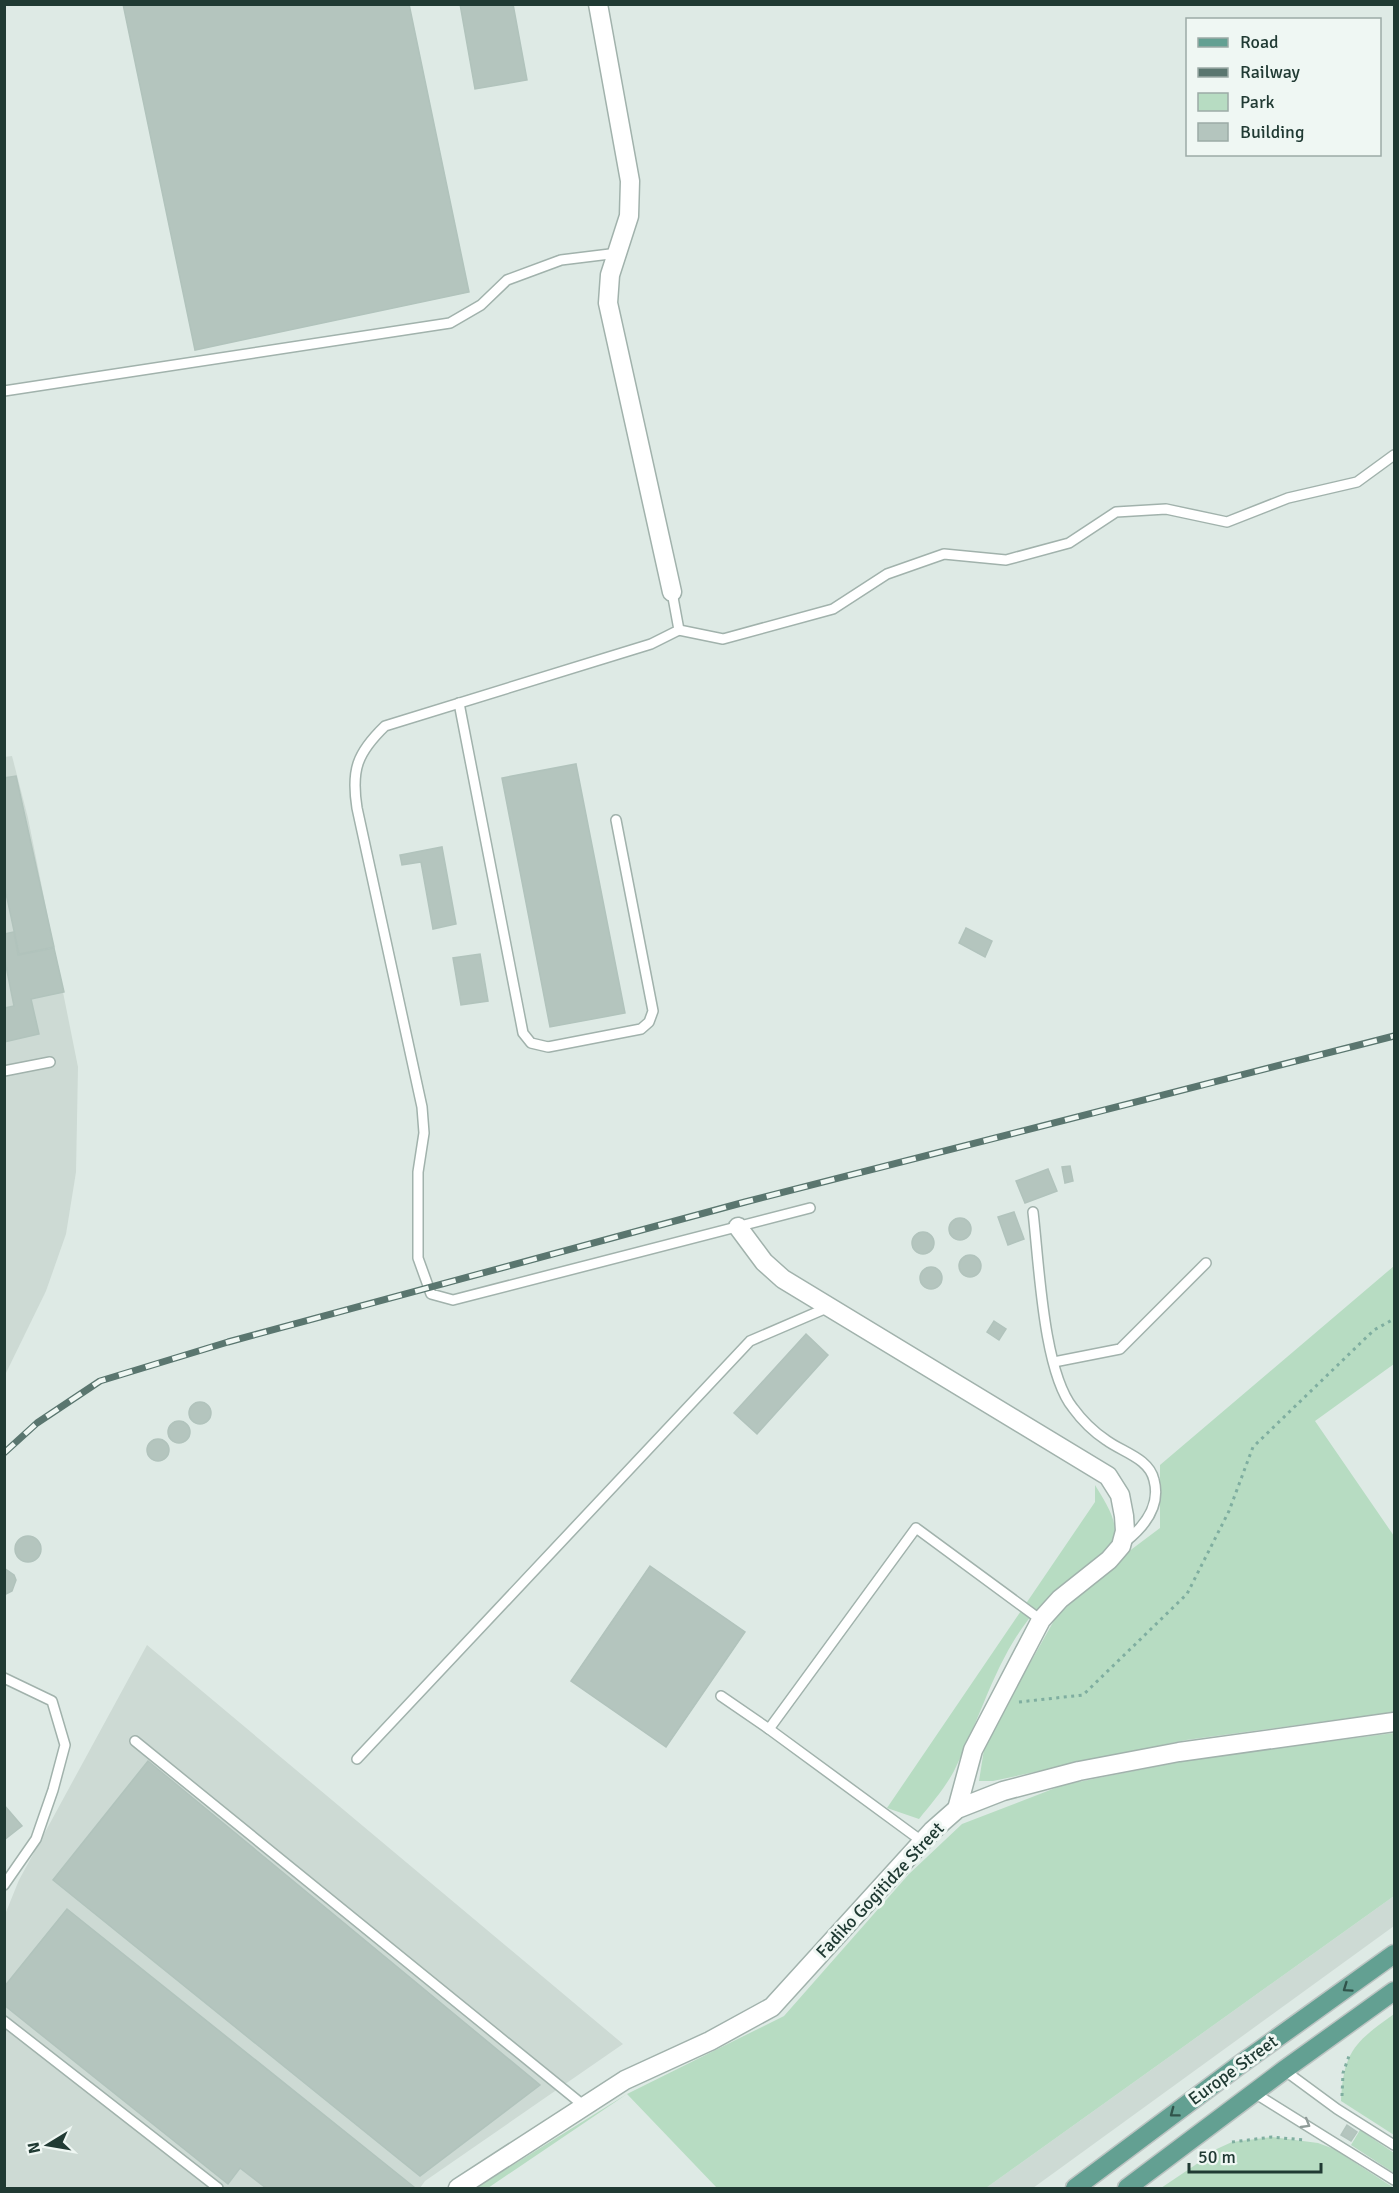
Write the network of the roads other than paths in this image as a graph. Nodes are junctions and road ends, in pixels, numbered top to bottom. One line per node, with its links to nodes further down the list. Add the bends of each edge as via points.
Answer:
1 (598, 4): 2 (street, via 630,181 629,216)
2 (618, 253): 3 (lane, via 561,260 507,280 481,305 450,323); 5 (street, via 610,275 608,303)
3 (4, 391)
4 (1395, 455): 6 (lane, via 1357,482 1288,498 1227,522 1166,508 1116,512 1069,543 1005,560 944,554 886,574 833,609 723,639)
5 (672, 592): 6 (lane)
6 (679, 630): 7 (lane, via 651,644)
7 (459, 703): 8 (lane, via 523,1032 531,1043 548,1047 641,1029 649,1022 653,1011); 13 (lane, via 385,726 365,745 353,785 422,1107 418,1258 431,1294 453,1300)
8 (616, 820)
9 (50, 1062): 10 (lane)
10 (4, 1071)
11 (810, 1208): 13 (lane)
12 (1033, 1212): 16 (lane, via 1047,1336)
13 (738, 1227): 15 (street, via 764,1262 783,1279)
14 (1206, 1263): 16 (lane, via 1120,1349)
15 (829, 1307): 17 (street, via 1108,1476 1120,1495 1124,1516); 24 (lane, via 750,1341)
16 (1054, 1362): 17 (lane, via 1065,1398 1074,1410 1105,1440 1146,1464 1155,1480 1152,1512 1140,1530)
17 (1121, 1546): 18 (street)
18 (1041, 1620): 22 (lane, via 915,1528); 25 (street, via 973,1750)
19 (4, 1678): 27 (lane, via 52,1701 65,1745 36,1839)
20 (721, 1696): 22 (lane)
21 (1395, 1722): 25 (street, Fadiko Gogitidze Street, via 1179,1752 1079,1771 1003,1791)
22 (769, 1729): 26 (lane)
23 (135, 1741): 33 (lane)
24 (357, 1760)
25 (957, 1809): 26 (street, Fadiko Gogitidze Street)
26 (923, 1842): 33 (street, Fadiko Gogitidze Street, via 772,2007)
27 (4, 1885)
28 (1395, 1954): 40 (main road, Europe Street, one-way to 40)
29 (1395, 1991): 31 (main road, Europe Street)
30 (4, 2021): 35 (lane)
31 (1284, 2070): 32 (main road, Europe Street); 34 (lane)
32 (1256, 2094): 36 (lane, one-way to 36); 41 (main road, Europe Street)
33 (583, 2105): 39 (street, Fadiko Gogitidze Street)
34 (1395, 2145)
35 (202, 2176): 37 (lane); 38 (lane)
36 (1395, 2180)
37 (200, 2188)
38 (218, 2188)
39 (458, 2188)
40 (1075, 2188)
41 (1127, 2188)

